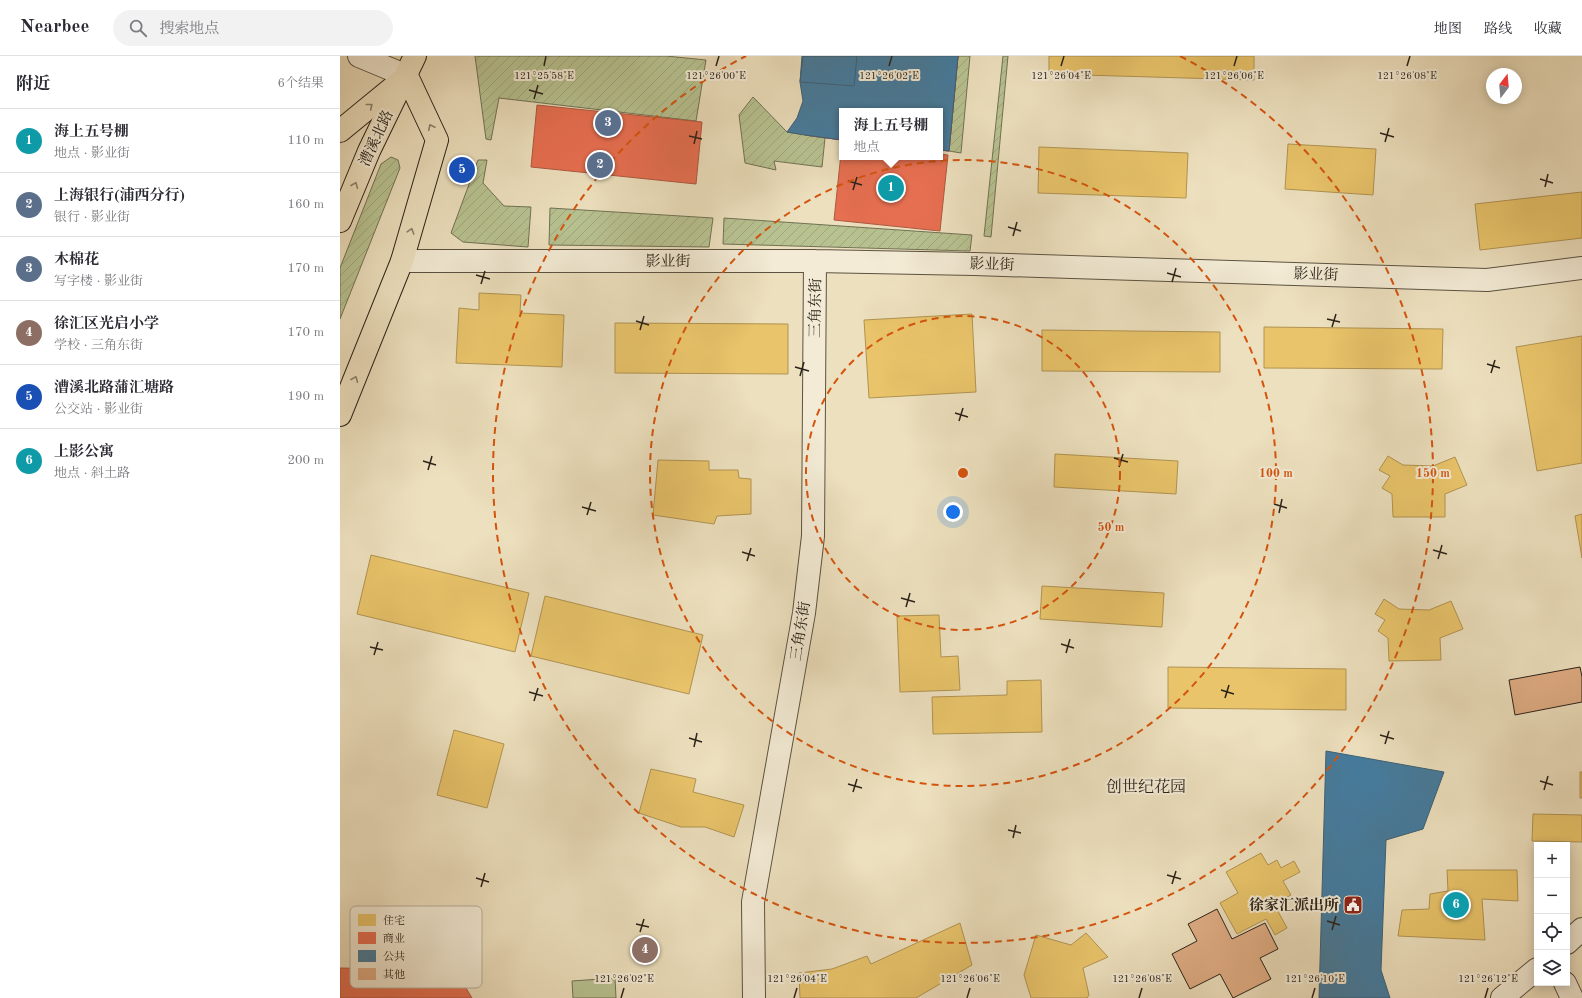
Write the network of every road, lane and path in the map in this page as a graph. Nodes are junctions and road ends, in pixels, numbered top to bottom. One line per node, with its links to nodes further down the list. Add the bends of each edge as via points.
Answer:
1 (359, 56): 3 (street)
2 (415, 56): 3 (main road, 漕溪北路)
3 (407, 76): 4 (main road, one-way to 3); 5 (main road, 漕溪北路, one-way to 3, via 369,151); 6 (main road, one-way to 3, via 437,140)
4 (340, 131)
5 (340, 221)
6 (402, 261): 7 (street, 影业街); 9 (main road, one-way to 6)
7 (815, 261): 8 (street, 影业街, via 1487,280); 14 (street, 三角东街, via 812,536 804,613 754,902)
8 (1582, 268)
9 (340, 415)
10 (1582, 929): 11 (street)
11 (1570, 940)
12 (1534, 971): 15 (street)
13 (1566, 986): 16 (street)
14 (754, 998)
15 (1502, 998)
16 (1572, 998)

